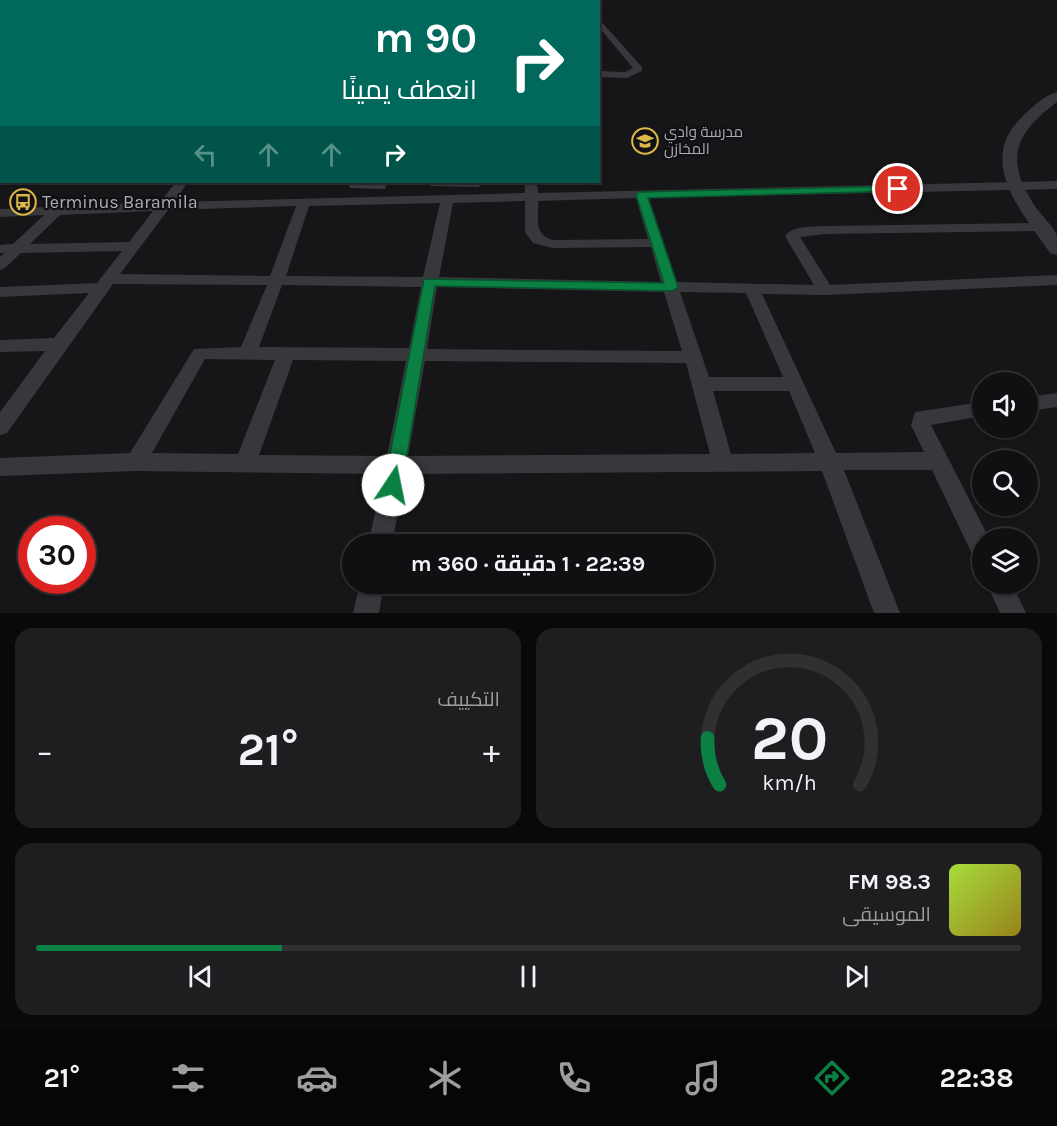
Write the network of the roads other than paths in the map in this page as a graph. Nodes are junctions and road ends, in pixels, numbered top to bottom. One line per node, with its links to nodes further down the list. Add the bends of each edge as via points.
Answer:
1 (600, 22): 2 (street, via 639,69 627,75)
2 (600, 74)
3 (1057, 96): 7 (street, via 1031,116 1012,141 1009,168)
4 (181, 183): 12 (street)
5 (531, 183): 9 (street)
6 (1057, 185): 7 (street)
7 (1015, 186): 8 (street); 15 (street)
8 (641, 195): 9 (street); 16 (street)
9 (533, 198): 10 (street); 16 (street, via 532,232 538,240)
10 (447, 199): 11 (street); 24 (street)
11 (304, 202): 12 (street); 22 (street)
12 (162, 207): 13 (street); 17 (street)
13 (56, 211): 14 (street); 18 (street)
14 (0, 213)
15 (1042, 227): 20 (street); 28 (street, via 795,233 792,236)
16 (658, 243): 26 (street)
17 (133, 246): 18 (street); 25 (street)
18 (17, 248): 19 (street); 21 (street)
19 (0, 249)
20 (1057, 249)
21 (0, 265)
22 (278, 279): 24 (street); 25 (street); 32 (street)
23 (1057, 280): 28 (street)
24 (429, 282): 26 (street); 34 (street)
25 (104, 284): 29 (street); 30 (street)
26 (672, 287): 27 (street); 35 (street)
27 (752, 289): 28 (street); 37 (street)
28 (825, 290)
29 (0, 292)
30 (58, 344): 31 (street); 41 (street)
31 (0, 346)
32 (248, 352): 33 (street); 43 (street, via 200,353)
33 (286, 354): 34 (street); 46 (street)
34 (417, 355): 35 (street); 47 (street)
35 (693, 357): 36 (street)
36 (702, 384): 37 (street); 44 (street)
37 (796, 384): 45 (street)
38 (1057, 400): 39 (street)
39 (1038, 403)
40 (972, 410): 42 (street, via 922,417 921,425)
41 (2, 421)
42 (939, 461): 45 (street); 49 (street)
43 (136, 462): 46 (street); 48 (street)
44 (723, 462): 45 (street); 47 (street)
45 (830, 463): 54 (street)
46 (245, 464): 47 (street)
47 (397, 465): 50 (street)
48 (0, 467)
49 (972, 529)
50 (382, 534)
51 (370, 594): 53 (street)
52 (1004, 594): 55 (street)
53 (366, 613)
54 (887, 613)
55 (1013, 613)

